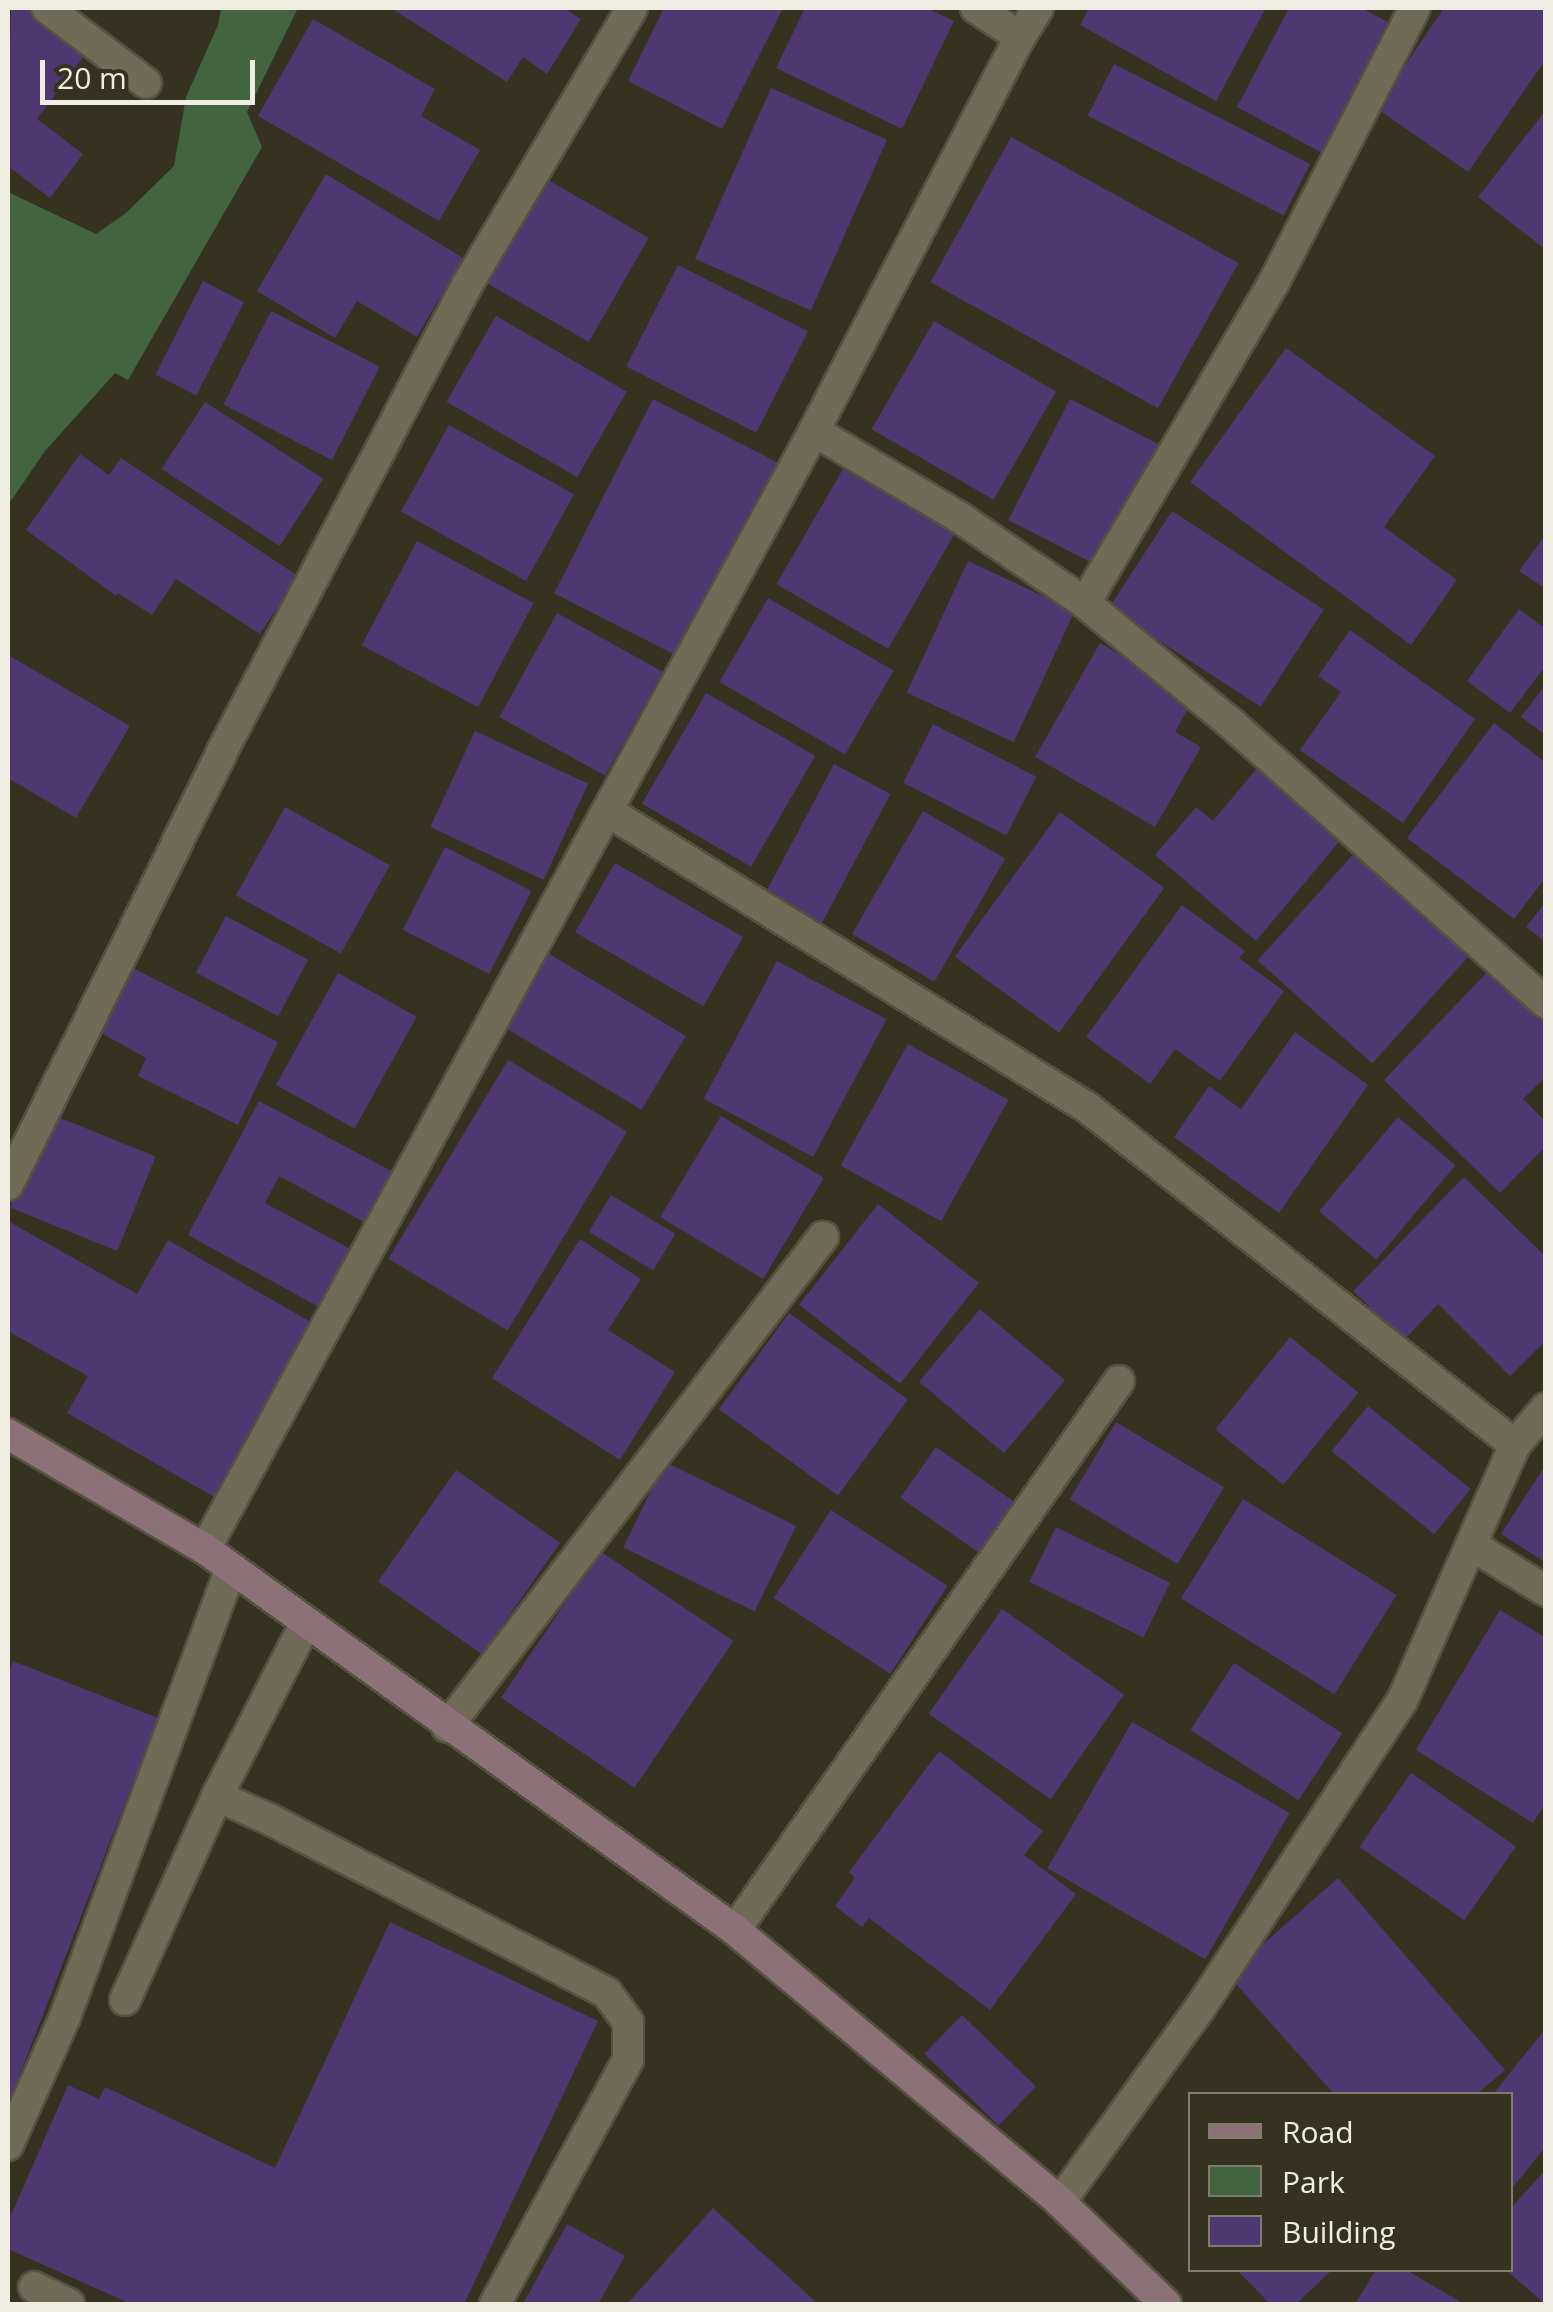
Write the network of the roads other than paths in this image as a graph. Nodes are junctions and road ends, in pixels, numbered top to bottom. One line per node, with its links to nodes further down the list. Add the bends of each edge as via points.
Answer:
1 (47, 8): 7 (street)
2 (632, 8): 12 (street, via 467,285 227,742)
3 (976, 8): 6 (street)
4 (1038, 8): 6 (street)
5 (1415, 8): 9 (street, via 1273,284)
6 (1020, 37): 8 (street)
7 (146, 82)
8 (814, 432): 9 (street, via 959,517); 10 (street)
9 (1085, 603): 11 (street)
10 (609, 812): 17 (street, via 1088,1108); 19 (street)
11 (1546, 1003)
12 (8, 1185)
13 (823, 1237): 23 (street)
14 (1119, 1381): 25 (street)
15 (1546, 1408): 17 (street)
16 (8, 1434): 19 (street)
17 (1515, 1445): 18 (street)
18 (1473, 1546): 21 (street); 28 (street, via 1402,1701 1335,1808)
19 (205, 1549): 20 (street)
20 (231, 1568): 22 (street); 27 (street, via 65,2017)
21 (1546, 1591)
22 (306, 1623): 23 (street); 24 (street)
23 (447, 1727): 25 (street)
24 (217, 1796): 26 (street); 31 (street, via 608,1993 628,2022 628,2060)
25 (735, 1930): 28 (street)
26 (125, 2000)
27 (8, 2145)
28 (1060, 2202): 32 (street)
29 (34, 2287): 30 (street)
30 (69, 2304)
31 (495, 2304)
32 (1166, 2304)

